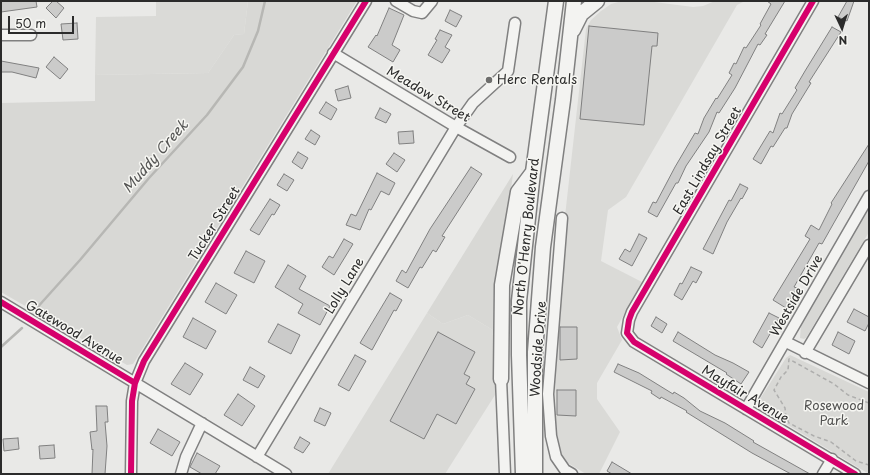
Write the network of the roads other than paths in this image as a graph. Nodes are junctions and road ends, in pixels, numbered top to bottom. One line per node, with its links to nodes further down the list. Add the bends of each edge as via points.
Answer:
1 (366, 1): 14 (street, Tucker Street)
2 (396, 1): 3 (street, via 422,13)
3 (432, 1)
4 (548, 1): 10 (highway)
5 (556, 1): 10 (highway, North O'Henry Boulevard)
6 (574, 1): 13 (highway, North O'Henry Boulevard)
7 (597, 1): 13 (highway, via 581,14)
8 (813, 1): 22 (street, East Lindsay Street, via 632,312)
9 (515, 23): 15 (street, Lolly Lane, via 508,71 473,103)
10 (552, 29): 17 (highway, North O'Henry Boulevard)
11 (1, 35): 12 (street)
12 (31, 35)
13 (570, 35): 37 (highway, North O'Henry Boulevard, via 542,247 535,352)
14 (333, 54): 15 (street, Meadow Street); 26 (street, Tucker Street, via 144,361)
15 (456, 127): 16 (street, Meadow Street); 30 (street, Lolly Lane)
16 (510, 157)
17 (533, 172): 25 (highway, via 518,192 502,286); 36 (highway, North O'Henry Boulevard, via 519,301 518,355)
18 (869, 196): 23 (street, Westside Drive)
19 (562, 218): 38 (street, Woodside Drive, via 548,394 551,436 556,457)
20 (869, 245): 24 (street)
21 (1, 302): 26 (street, Gatewood Avenue)
22 (627, 333): 28 (street, Mayfair Avenue, via 634,342)
23 (786, 342): 24 (street); 28 (street, Westside Drive)
24 (805, 353): 27 (street)
25 (501, 378): 35 (street)
26 (135, 383): 29 (street, Gatewood Avenue); 32 (street, Tucker Street, via 132,400)
27 (869, 383)
28 (746, 409): 31 (street, Mayfair Avenue)
29 (202, 423): 30 (street, Gatewood Avenue); 33 (street)
30 (257, 457): 34 (street, Gatewood Avenue)
31 (832, 460): 39 (street); 40 (street, Mayfair Avenue)
32 (131, 474)
33 (181, 474)
34 (286, 474)
35 (505, 474)
36 (523, 474)
37 (535, 474)
38 (571, 474)
39 (823, 474)
40 (855, 474)

